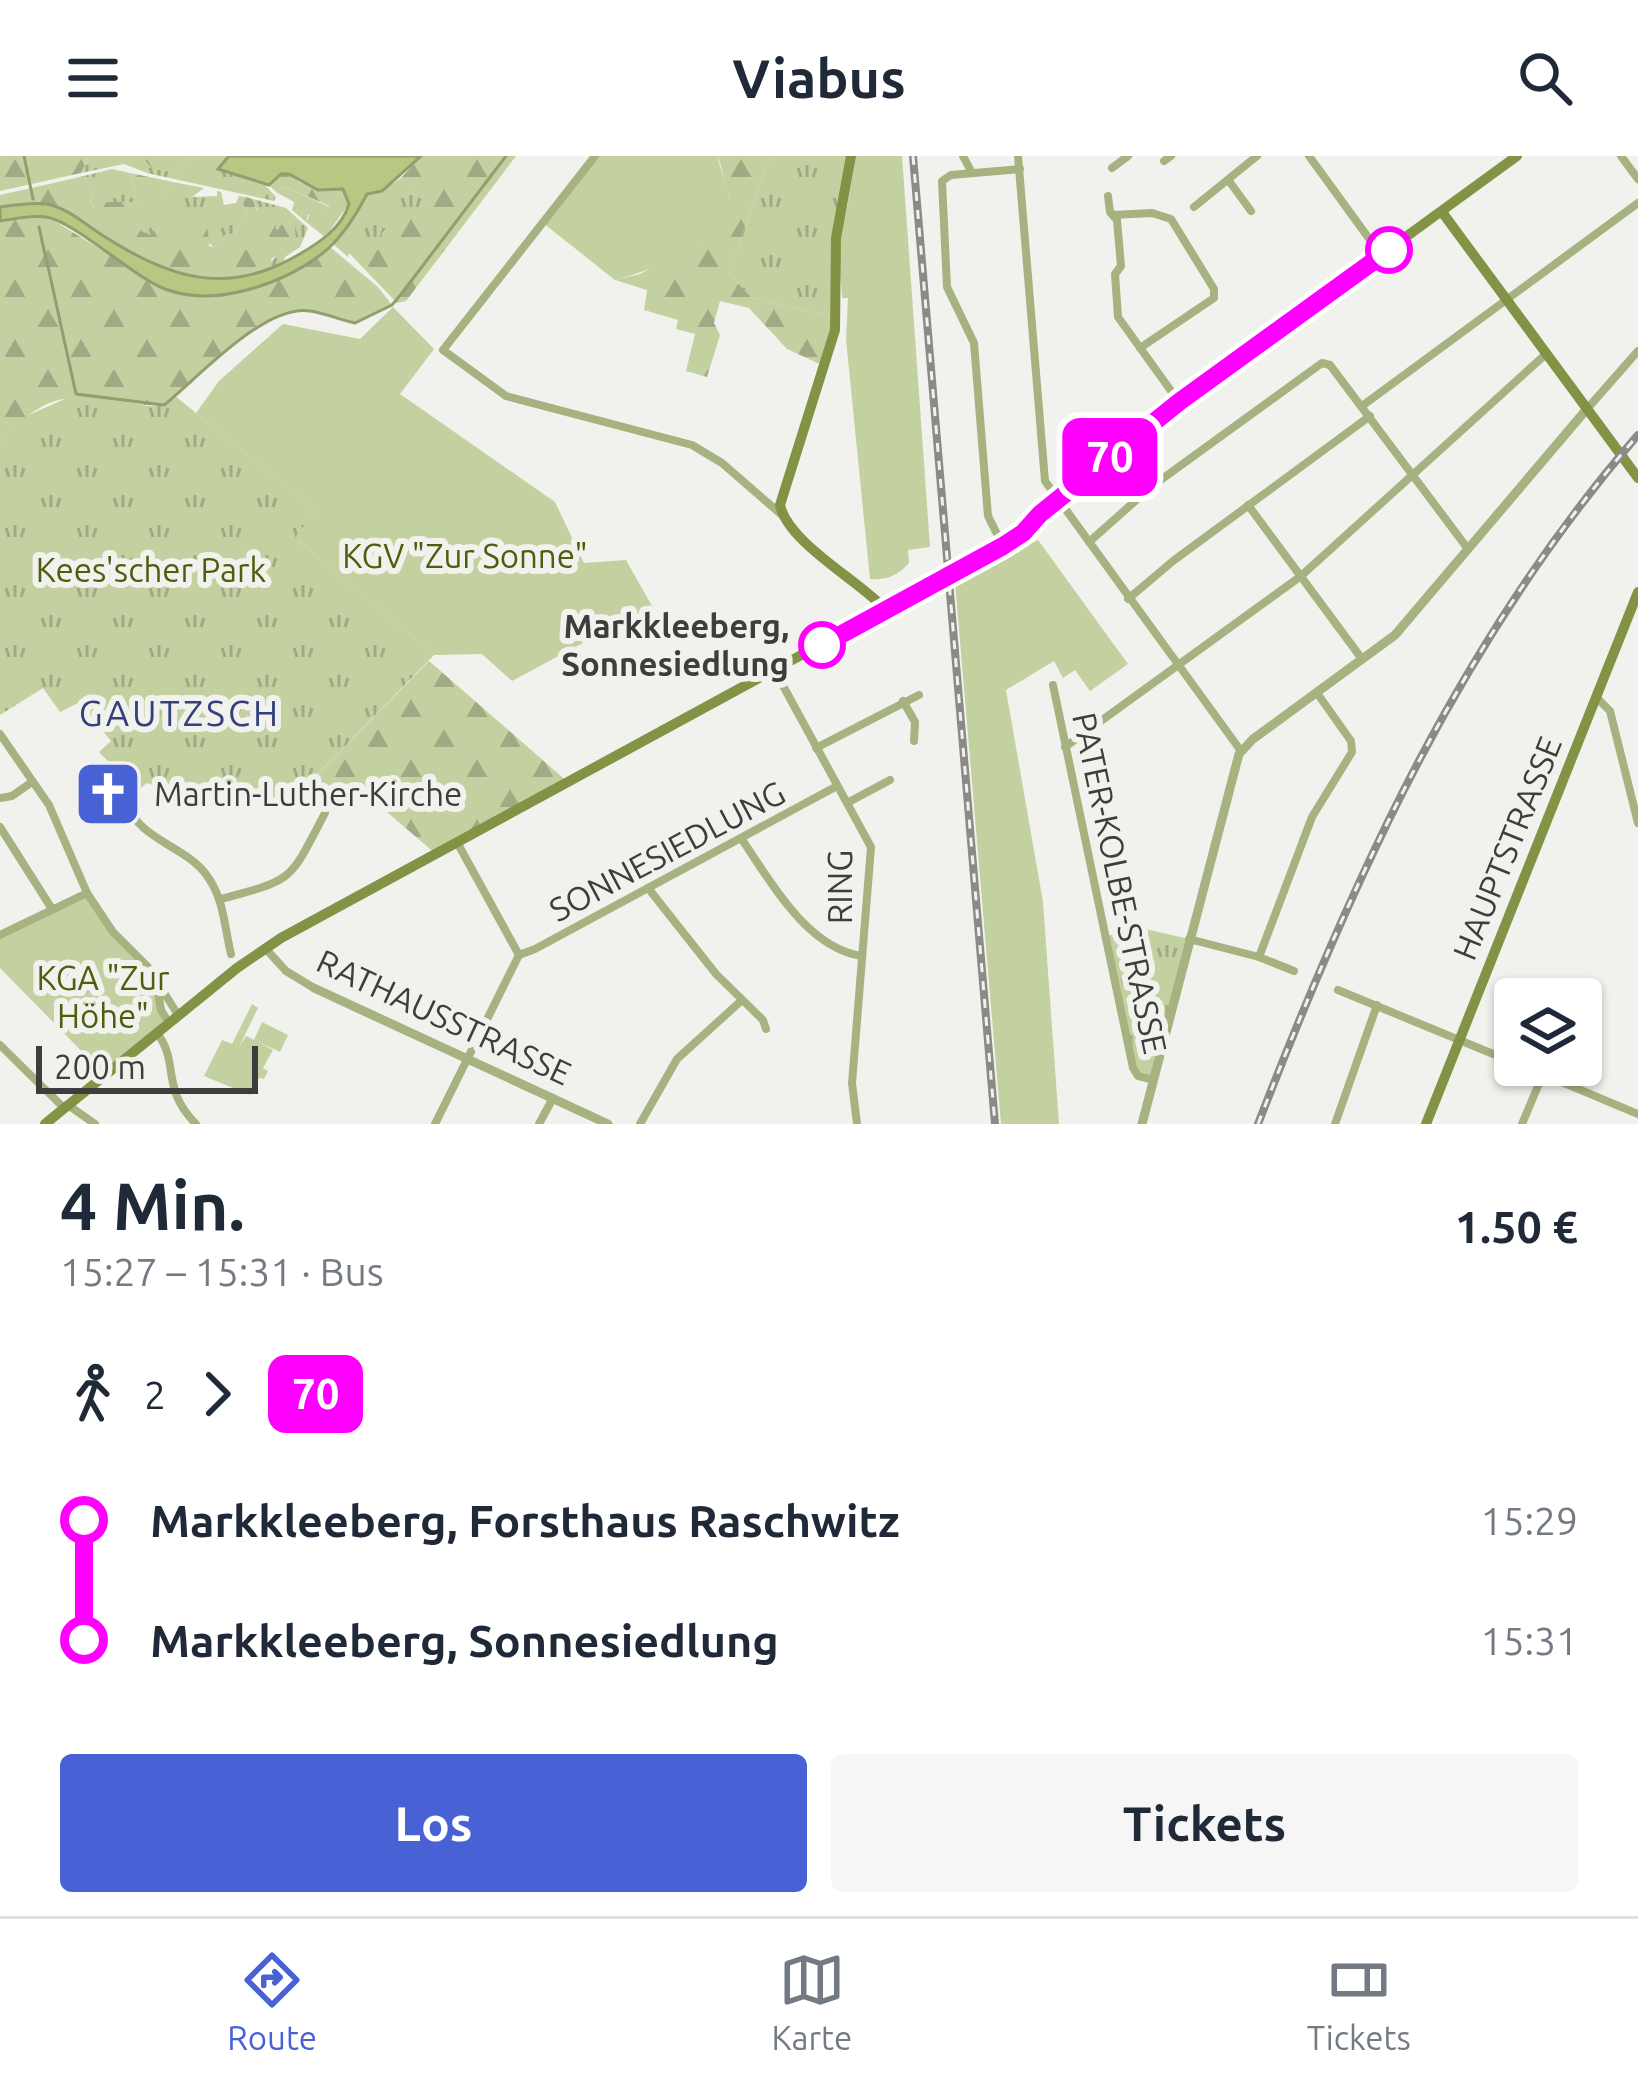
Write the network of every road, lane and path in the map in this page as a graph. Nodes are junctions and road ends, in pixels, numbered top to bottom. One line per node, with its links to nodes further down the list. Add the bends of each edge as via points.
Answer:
1 (595, 156): 34 (street, via 443,350 506,396 692,445)
2 (851, 156): 34 (main road, via 836,238 835,330 783,487)
3 (963, 156): 12 (street)
4 (1018, 156): 11 (street)
5 (1128, 156): 10 (street)
6 (1257, 156): 14 (street)
7 (1309, 156): 21 (street)
8 (1517, 156): 19 (main road)
9 (1621, 156): 13 (street)
10 (1112, 168)
11 (1020, 169): 12 (street); 32 (street, via 1043,472)
12 (972, 173): 36 (street, via 942,181 947,286 974,343 988,516)
13 (1638, 179)
14 (1229, 181): 17 (street); 18 (street)
15 (1108, 196): 20 (street)
16 (1638, 203): 22 (street)
17 (1194, 207)
18 (1250, 211)
19 (1442, 212): 21 (main road); 22 (main road)
20 (1113, 215): 23 (street, via 1118,317); 23 (street, via 1171,219 1214,290 1214,298)
21 (1382, 255): 26 (main road)
22 (1506, 300): 25 (main road); 27 (street)
23 (1140, 348): 26 (street)
24 (1638, 351): 28 (street)
25 (1546, 354): 28 (main road); 30 (street)
26 (1179, 402): 32 (main road)
27 (1362, 406): 29 (street); 35 (street, via 1326,363)
28 (1586, 410): 31 (main road); 37 (street)
29 (1370, 416): 30 (street); 33 (street)
30 (1414, 476): 37 (street); 38 (street)
31 (1638, 478)
32 (1059, 502): 35 (street); 36 (main road)
33 (1248, 506): 38 (street); 40 (street)
34 (783, 516): 41 (main road)
35 (1089, 542): 40 (street)
36 (1003, 546): 41 (main road)
37 (1468, 549): 42 (street, via 1401,629)
38 (1301, 576): 42 (street); 43 (street)
39 (1638, 592): 48 (main road, HAUPTSTRASSE)
40 (1128, 599): 43 (street)
41 (887, 611): 44 (main road)
42 (1362, 659): 46 (street)
43 (1178, 667): 52 (street); 54 (street)
44 (775, 671): 53 (street, RING); 65 (main road)
45 (1053, 685): 52 (street, PATER-KOLBE-STRASSE)
46 (1317, 693): 54 (street); 76 (street, via 1352,752 1312,817)
47 (919, 695): 49 (street)
48 (1597, 698): 62 (street, via 1610,711); 85 (main road, HAUPTSTRASSE)
49 (903, 701): 51 (street, via 915,722); 53 (street)
50 (0, 734): 56 (street)
51 (914, 741)
52 (1065, 747): 89 (street, PATER-KOLBE-STRASSE, via 1133,1068)
53 (816, 748): 57 (street, RING)
54 (1241, 751): 71 (street)
55 (890, 780): 59 (street)
56 (32, 782): 58 (street); 67 (street)
57 (837, 786): 59 (street, RING); 64 (street, SONNESIEDLUNG)
58 (0, 798)
59 (847, 803): 75 (street, RING, via 871,847)
60 (128, 804): 68 (street, via 150,833 203,870)
61 (325, 813): 68 (street, via 284,880)
62 (1638, 823)
63 (1, 831): 69 (street)
64 (741, 838): 66 (street, SONNESIEDLUNG); 75 (street, via 827,946)
65 (458, 844): 72 (main road); 74 (street)
66 (648, 888): 74 (street, SONNESIEDLUNG); 80 (street)
67 (87, 893): 69 (street); 82 (street, via 157,983)
68 (221, 898): 73 (street)
69 (52, 909): 70 (street)
70 (0, 935)
71 (1190, 939): 76 (street); 89 (street)
72 (265, 948): 78 (street, RATHAUSSTRASSE); 82 (main road)
73 (232, 954)
74 (518, 955): 88 (street)
75 (862, 956): 102 (street, RING, via 852,1083)
76 (1259, 957): 77 (street)
77 (1294, 971)
78 (314, 988): 88 (street, RATHAUSSTRASSE)
79 (1338, 990): 81 (street)
80 (742, 1000): 83 (street); 101 (street, via 676,1059)
81 (1377, 1005): 85 (street); 104 (street)
82 (173, 1019): 84 (main road)
83 (766, 1029)
84 (157, 1033): 93 (main road); 97 (street, via 172,1089)
85 (1460, 1040): 87 (street); 105 (main road, HAUPTSTRASSE)
86 (0, 1045): 93 (street)
87 (1494, 1054)
88 (468, 1059): 92 (street, RATHAUSSTRASSE); 98 (street)
89 (1153, 1080): 103 (street)
90 (1538, 1086): 106 (street)
91 (1572, 1086): 94 (street)
92 (553, 1099): 99 (street); 100 (street, RATHAUSSTRASSE)
93 (66, 1107): 95 (main road); 96 (street)
94 (1638, 1114)
95 (45, 1124)
96 (95, 1124)
97 (196, 1124)
98 (435, 1124)
99 (539, 1124)
100 (608, 1124)
101 (640, 1124)
102 (857, 1124)
103 (1142, 1124)
104 (1335, 1124)
105 (1426, 1124)
106 (1522, 1124)

